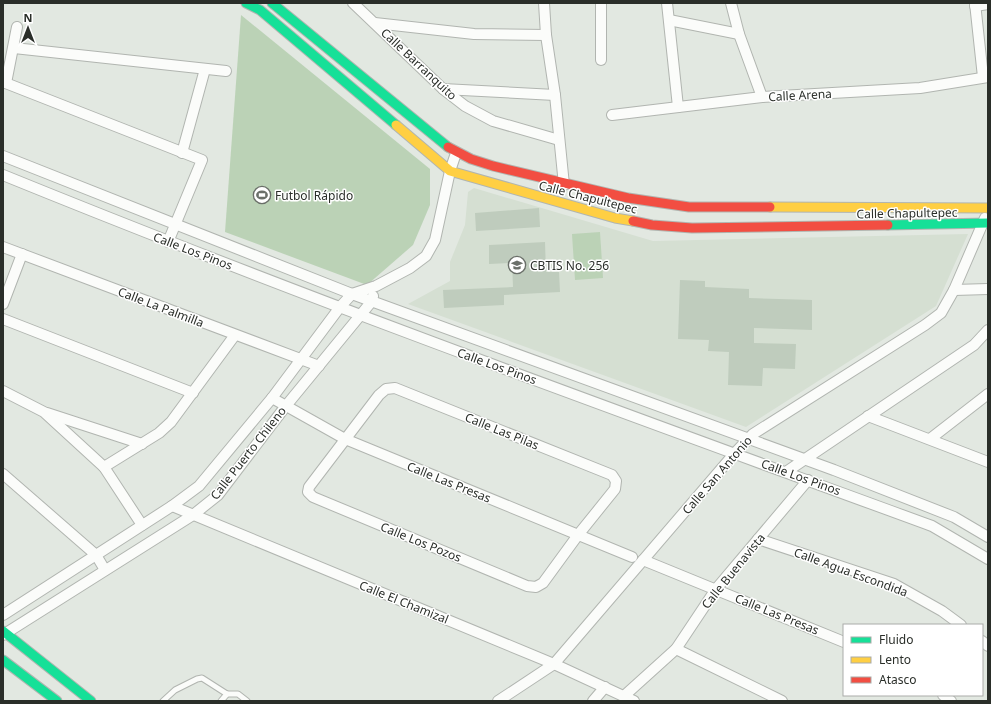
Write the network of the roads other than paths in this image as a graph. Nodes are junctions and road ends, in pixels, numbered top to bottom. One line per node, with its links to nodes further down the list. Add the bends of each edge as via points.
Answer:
1 (246, 3): 30 (street, Calle Chapultepec, via 260,10)
2 (272, 3): 28 (street, Calle Chapultepec)
3 (353, 3): 11 (street, Calle Barranquito)
4 (544, 3): 14 (street)
5 (601, 3): 16 (street)
6 (667, 3): 10 (street)
7 (731, 3): 13 (street)
8 (975, 4): 9 (street); 19 (street)
9 (988, 4)
10 (669, 20): 13 (street); 24 (street)
11 (375, 23): 14 (street, via 474,34); 21 (street, Calle Barranquito)
12 (17, 27): 15 (street)
13 (739, 34): 23 (street)
14 (546, 35): 22 (street)
15 (14, 48): 17 (street); 20 (street)
16 (601, 60)
17 (205, 69): 18 (street); 27 (street)
18 (226, 71)
19 (986, 77): 23 (street, Calle Arena, via 920,88)
20 (5, 82): 27 (street)
21 (443, 89): 22 (street); 26 (street, Calle Barranquito, via 478,114 493,121)
22 (555, 95): 26 (street)
23 (762, 98): 24 (street, Calle Arena)
24 (678, 107): 25 (street, Calle Arena)
25 (612, 115)
26 (559, 140): 32 (street)
27 (182, 152): 35 (street, via 202,160)
28 (456, 153): 30 (street, Calle Puerto Chileno); 32 (street, Calle Chapultepec, via 479,162)
29 (3, 156): 35 (street, Calle Los Pinos)
30 (450, 171): 36 (street, Calle Chapultepec, via 615,218 652,225 692,228); 40 (street, Calle Puerto Chileno, via 436,240 426,256 410,268)
31 (3, 175): 37 (street, Calle Los Pinos)
32 (564, 185): 33 (street, Calle Chapultepec, via 648,203 689,207)
33 (988, 208)
34 (988, 212): 36 (street, Calle San Antonio)
35 (176, 223): 37 (street); 43 (street, Calle Los Pinos)
36 (986, 223): 42 (street, Calle San Antonio)
37 (168, 242): 46 (street, Calle Los Pinos)
38 (3, 247): 39 (street, Calle La Palmilla)
39 (22, 254): 45 (street); 50 (street, Calle La Palmilla)
40 (376, 286): 43 (street, Calle Puerto Chileno); 44 (street, Calle Puerto Chileno)
41 (988, 289): 42 (street)
42 (954, 290): 60 (street, Calle San Antonio, via 941,313 925,325 768,423)
43 (352, 294): 44 (street, Calle Los Pinos); 46 (street, Calle Puerto Chileno)
44 (372, 301): 47 (street, Calle Puerto Chileno); 60 (street, Calle Los Pinos)
45 (3, 304)
46 (340, 307): 47 (street, Calle Los Pinos); 51 (street, Calle Puerto Chileno)
47 (360, 315): 52 (street, Calle Puerto Chileno); 64 (street, Calle Los Pinos)
48 (3, 319): 54 (street)
49 (988, 330): 59 (street, via 974,345)
50 (236, 335): 51 (street, Calle La Palmilla); 54 (street)
51 (302, 359): 52 (street, Calle La Palmilla); 56 (street, Calle Puerto Chileno)
52 (320, 366): 57 (street, Calle Puerto Chileno)
53 (3, 391): 58 (street)
54 (193, 393): 63 (street, via 171,422)
55 (988, 394): 62 (street)
56 (272, 398): 57 (street, Calle Las Presas); 71 (street, Calle Puerto Chileno, via 198,486)
57 (285, 407): 61 (street, Calle Las Presas); 72 (street, Calle Puerto Chileno, via 218,495)
58 (44, 412): 63 (street); 67 (street)
59 (868, 416): 62 (street); 65 (street)
60 (749, 438): 64 (street, Calle San Antonio); 65 (street, Calle Los Pinos)
61 (345, 439): 74 (street, Calle Las Presas); 74 (street, Calle Los Pozos, via 309,487 308,492 313,497 527,586 536,587 543,583); 74 (street, Calle Las Pilas, via 379,395 386,389 394,388 612,475 616,480 615,489)
62 (930, 439): 66 (street)
63 (142, 444): 67 (street)
64 (734, 454): 68 (street, Calle Los Pinos); 80 (street, Calle San Antonio)
65 (803, 459): 68 (street); 75 (street, Calle Los Pinos, via 954,517)
66 (988, 462)
67 (104, 467): 73 (street)
68 (786, 472): 70 (street, Calle Los Pinos)
69 (3, 474): 77 (street)
70 (808, 480): 76 (street, Calle Buenavista); 79 (street, Calle Los Pinos, via 932,526)
71 (172, 506): 72 (street, Calle El Chamizal); 73 (street, Calle Puerto Chileno)
72 (193, 515): 81 (street, Calle Puerto Chileno); 89 (street, Calle El Chamizal)
73 (142, 525): 77 (street, Calle Puerto Chileno)
74 (578, 535): 78 (street, Calle Las Presas)
75 (988, 537)
76 (758, 539): 82 (street, Calle Buenavista); 84 (street, Calle Agua Escondida, via 894,584)
77 (96, 555): 81 (street); 83 (street, Calle Puerto Chileno)
78 (632, 557)
79 (988, 559)
80 (643, 560): 82 (street, Calle Las Presas); 89 (street, Calle San Antonio)
81 (105, 570): 85 (street, Calle Puerto Chileno)
82 (716, 589): 86 (street, Calle Las Presas); 87 (street, Calle Buenavista)
83 (3, 615)
84 (960, 624)
85 (4, 633): 94 (street)
86 (843, 642)
87 (676, 649): 92 (street, Calle Buenavista); 100 (street)
88 (3, 660): 93 (street)
89 (554, 664): 90 (street, Calle El Chamizal); 98 (street, Calle San Antonio)
90 (605, 687): 92 (street, Calle El Chamizal); 99 (street)
91 (226, 694): 95 (lane, via 202,678 175,690); 96 (lane); 97 (lane, via 238,694)
92 (629, 699)
93 (57, 701)
94 (92, 701)
95 (163, 701)
96 (221, 701)
97 (247, 701)
98 (498, 701)
99 (593, 701)
100 (782, 701)

